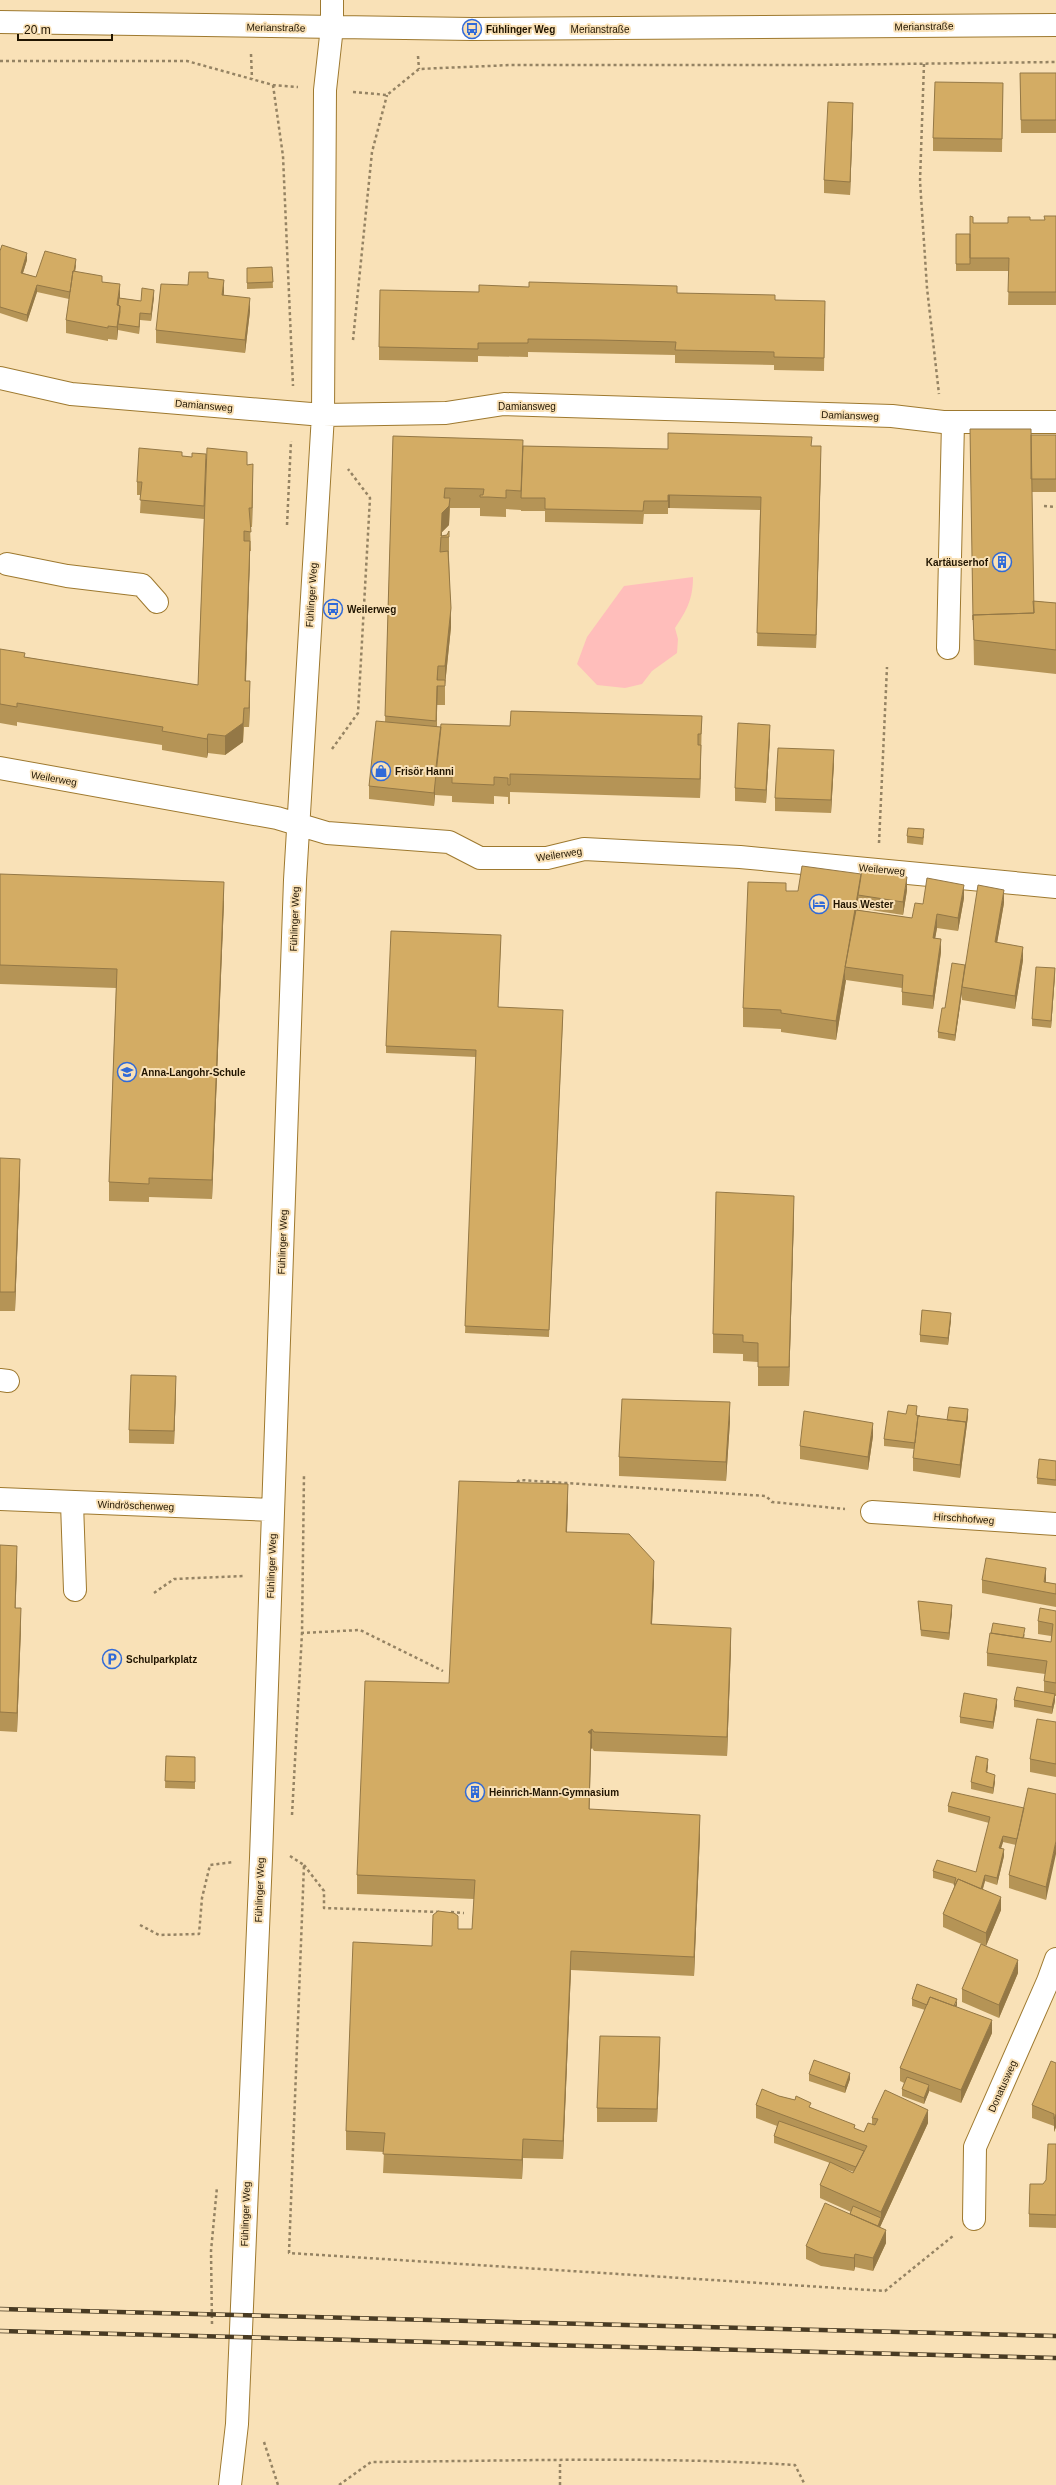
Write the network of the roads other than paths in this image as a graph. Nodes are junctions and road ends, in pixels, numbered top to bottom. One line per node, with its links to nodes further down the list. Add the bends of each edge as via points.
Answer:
1 (332, 0): 4 (street, Fühlinger Weg)
2 (0, 22): 4 (street, Merianstraße)
3 (1056, 25): 4 (street, Merianstraße, via 617,29)
4 (332, 27): 6 (street, Fühlinger Weg, via 325,90)
5 (0, 378): 6 (street, Damiansweg, via 71,394)
6 (323, 415): 7 (street, Damiansweg, via 446,412 504,404 892,416); 13 (street, Fühlinger Weg)
7 (948, 422): 8 (street, Damiansweg); 11 (street)
8 (1056, 422)
9 (7, 564): 10 (street, via 67,576 142,585)
10 (157, 602)
11 (948, 648)
12 (0, 768): 13 (street, Weilerweg, via 277,818)
13 (298, 826): 14 (street, Weilerweg, via 327,833 449,842 480,858 547,858 584,849 740,857); 17 (street, Fühlinger Weg)
14 (1056, 887)
15 (0, 1499): 16 (street, Windröschenweg)
16 (72, 1503): 17 (street, Windröschenweg); 20 (street)
17 (273, 1510): 24 (street, Fühlinger Weg, via 237,2424)
18 (872, 1512): 19 (street, Hirschhofweg)
19 (1056, 1524)
20 (75, 1590)
21 (1056, 1959): 22 (street, Donatusweg)
22 (1052, 1983): 23 (street, Donatusweg, via 975,2147)
23 (974, 2219)
24 (230, 2485)

